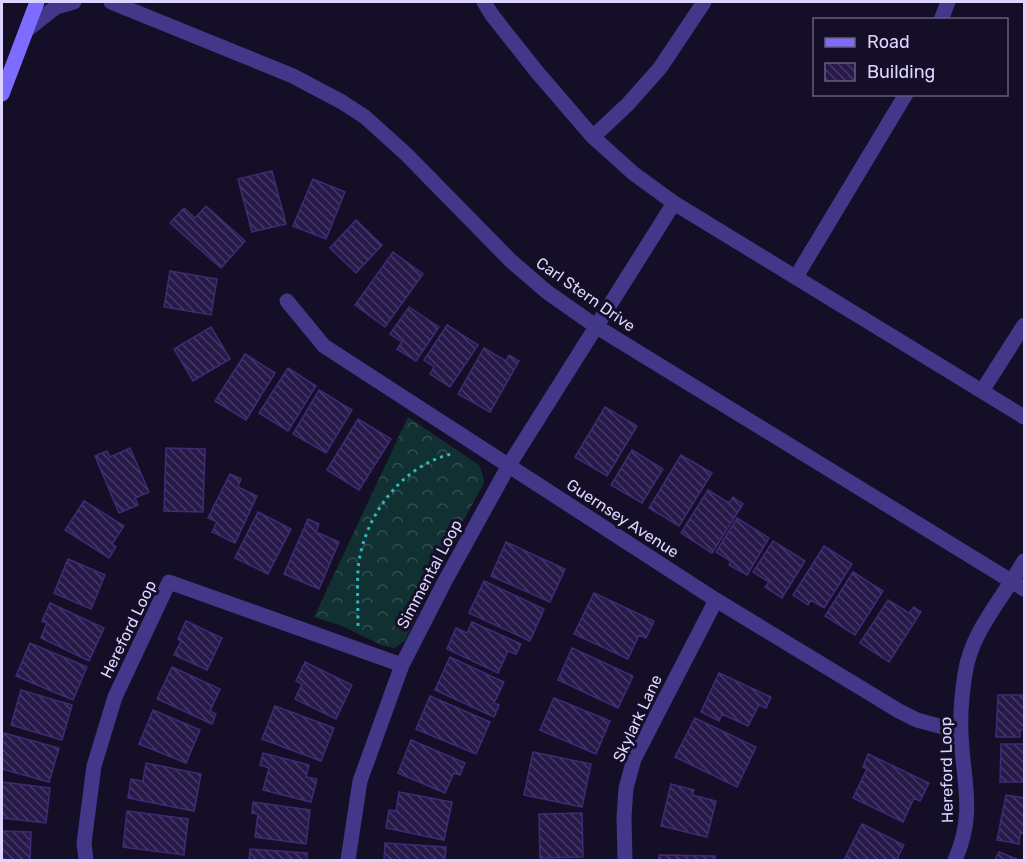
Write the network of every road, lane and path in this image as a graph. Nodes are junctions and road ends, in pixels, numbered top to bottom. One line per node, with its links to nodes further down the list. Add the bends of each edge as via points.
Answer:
1 (38, 2): 8 (street)
2 (74, 2): 8 (street, via 56,7)
3 (111, 2): 16 (street, Carl Stern Drive, via 293,76 365,117 511,261)
4 (484, 2): 11 (street)
5 (704, 2): 11 (street, via 660,68)
6 (948, 2): 7 (street)
7 (942, 18)
8 (28, 29): 9 (street)
9 (2, 94)
10 (905, 96): 13 (street)
11 (593, 137): 12 (street)
12 (674, 203): 13 (street); 16 (street, Simmental Loop)
13 (796, 277): 17 (street)
14 (287, 301): 20 (street, Guernsey Avenue, via 324,346)
15 (1024, 325): 17 (street)
16 (597, 327): 20 (street, Simmental Loop); 22 (street, Carl Stern Drive)
17 (982, 391): 18 (street)
18 (1024, 417)
19 (452, 454): 24 (path, via 423,466 400,482 378,509 358,568)
20 (509, 465): 23 (street, Guernsey Avenue); 25 (street, Simmental Loop)
21 (1024, 561): 22 (street, Hereford Loop)
22 (1019, 585): 26 (street, Hereford Loop, via 976,637 969,654)
23 (716, 600): 26 (street, Guernsey Avenue, via 899,711); 29 (street, Skylark Lane, via 634,759 624,807)
24 (358, 626)
25 (402, 665): 27 (street, Hereford Loop, via 169,582 115,697 94,766 84,843); 28 (street, Simmental Loop, via 360,781)
26 (961, 732): 30 (street, Hereford Loop, via 968,807 965,834)
27 (86, 861)
28 (348, 861)
29 (626, 861)
30 (955, 861)

